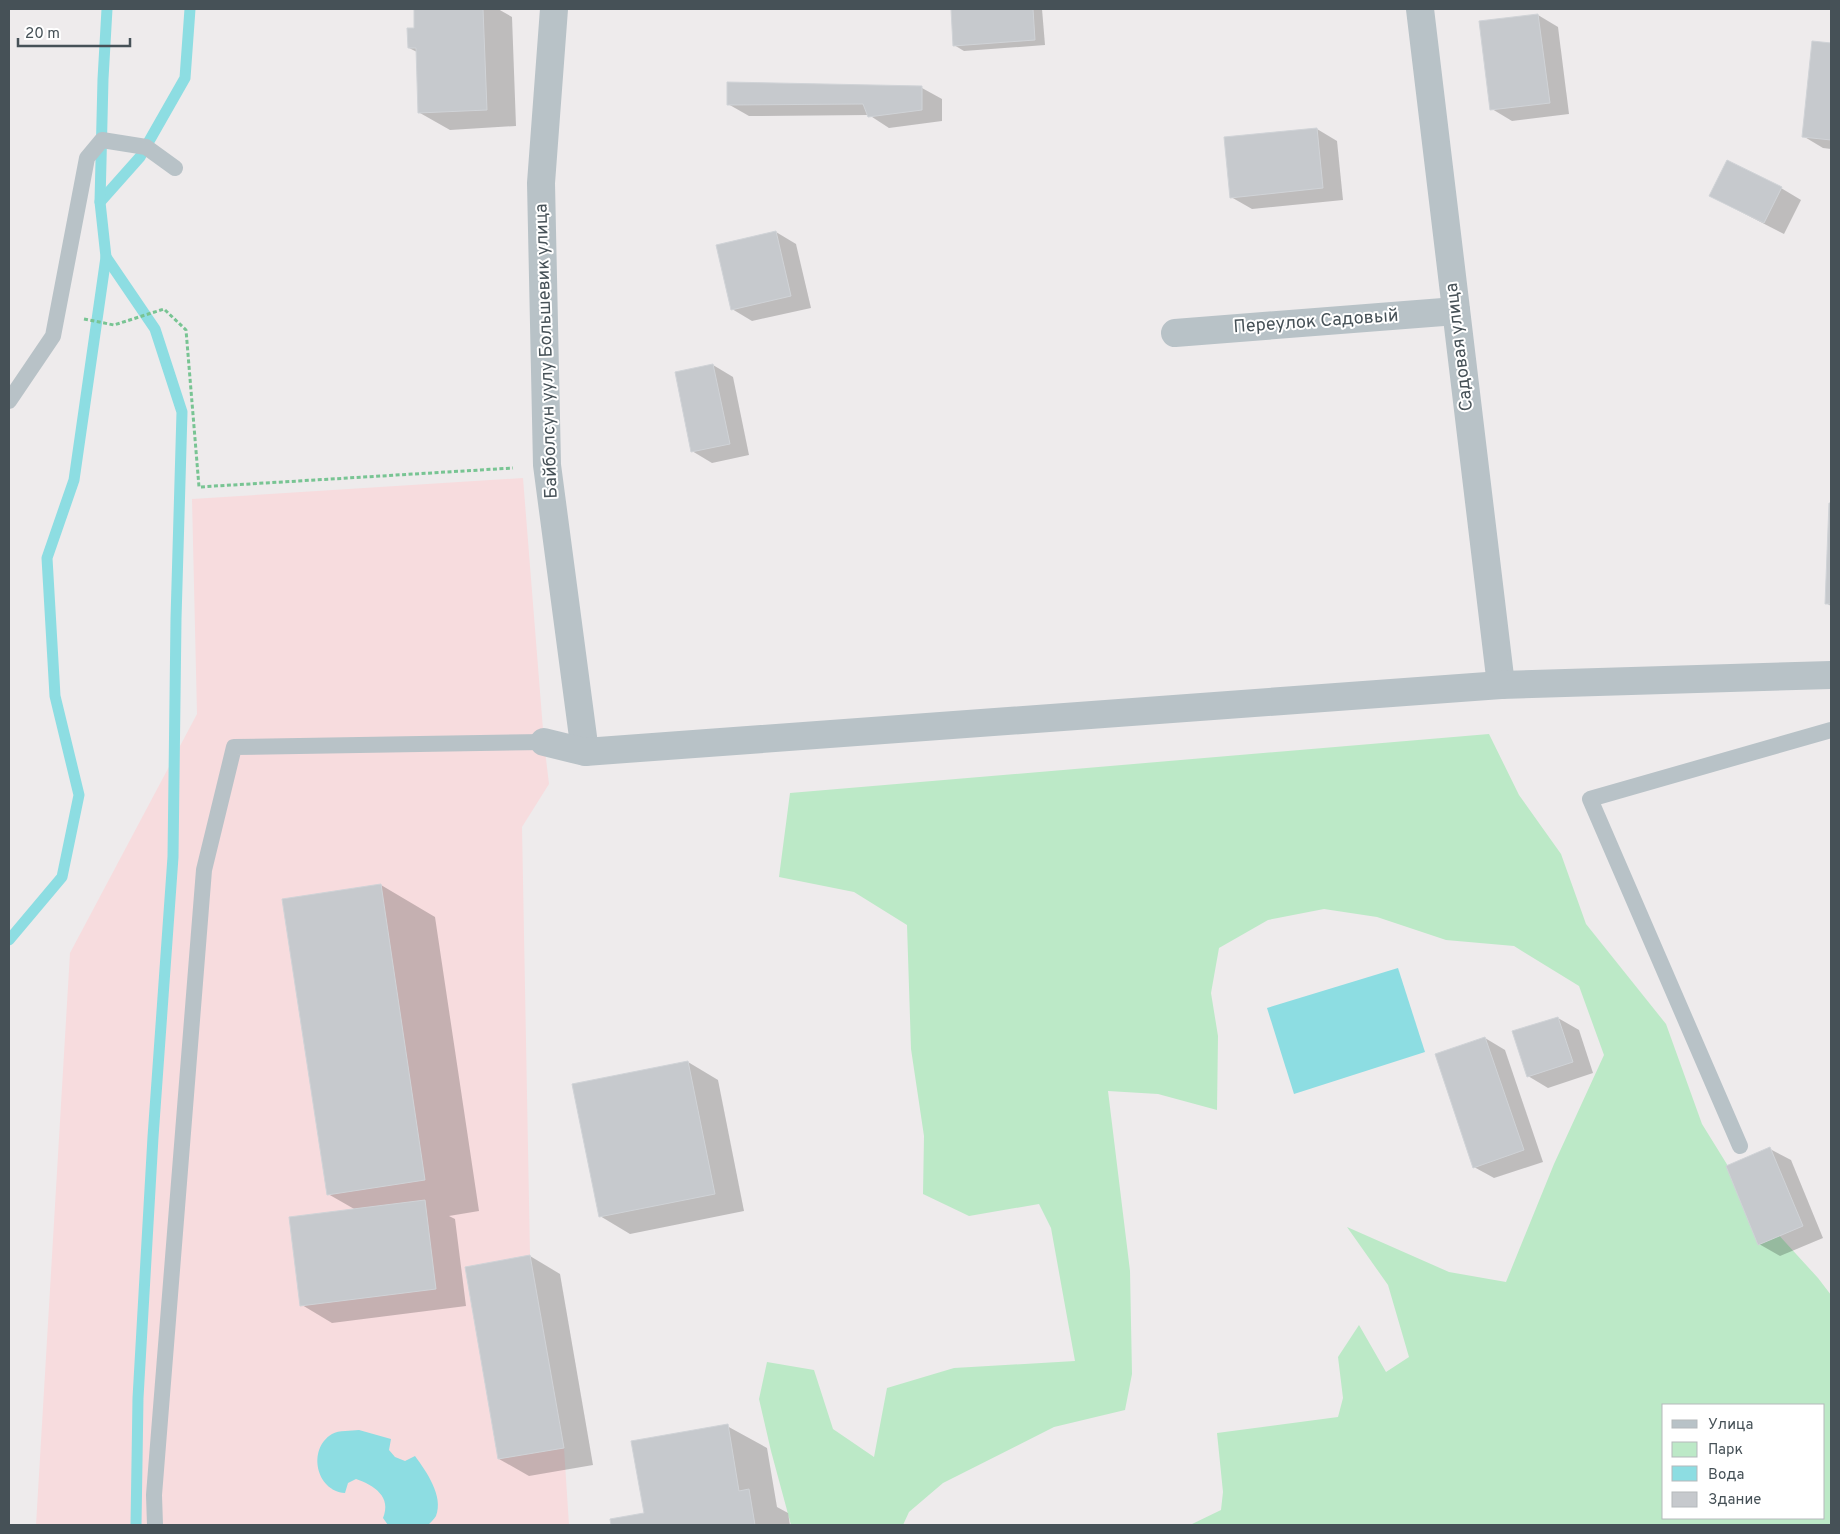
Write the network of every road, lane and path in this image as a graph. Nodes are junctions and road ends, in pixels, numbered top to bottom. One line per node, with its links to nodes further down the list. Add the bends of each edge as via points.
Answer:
1 (554, 9): 8 (street, Байболсун уулу Большевик улица, via 541,183)
2 (1420, 9): 4 (street, Садовая улица)
3 (175, 168): 7 (lane, via 146,147 102,140 86,158 53,336)
4 (1456, 311): 6 (street, Переулок Садовый); 10 (street, Садовая улица)
5 (82, 318): 8 (path, via 114,325 164,309 186,330 199,487)
6 (1176, 333)
7 (9, 401)
8 (548, 465): 13 (street, Байболсун уулу Большевик улица)
9 (1831, 676): 10 (street)
10 (1501, 685): 13 (street)
11 (1831, 730): 14 (lane, via 1590,799)
12 (544, 742): 13 (street); 15 (lane, via 234,747 204,870 154,1495)
13 (585, 752)
14 (1740, 1146)
15 (155, 1525)

